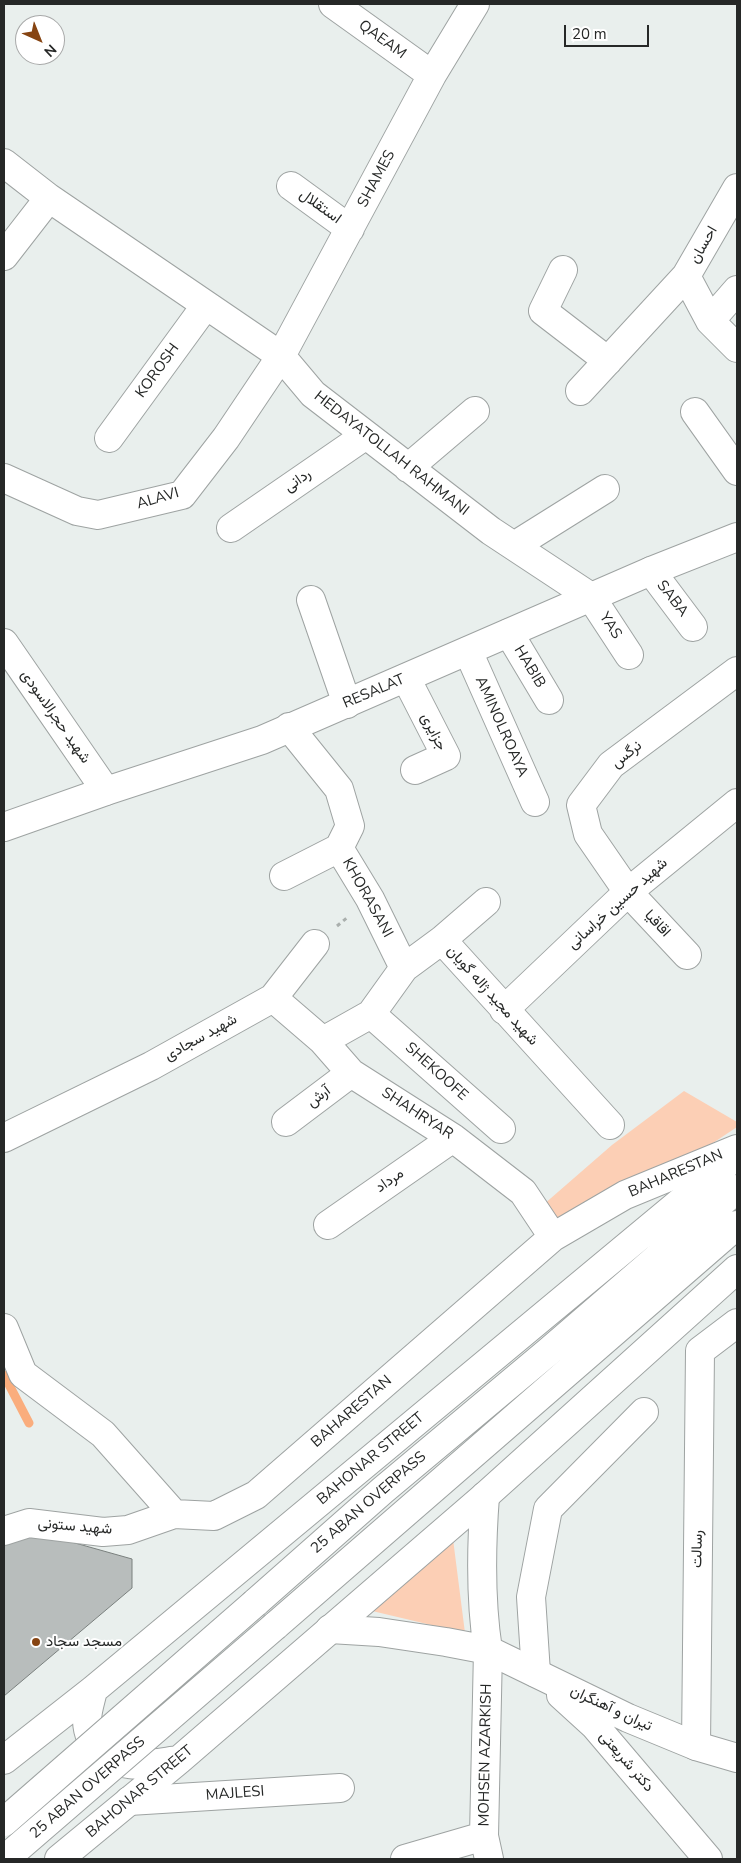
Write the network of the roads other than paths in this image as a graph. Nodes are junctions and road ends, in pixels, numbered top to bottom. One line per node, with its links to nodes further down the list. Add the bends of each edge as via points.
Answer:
1 (333, 4): 3 (street, QAEAM)
2 (475, 4): 3 (street, SHAMES)
3 (432, 75): 8 (street, SHAMES)
4 (4, 163): 7 (street, HEDAYATOLLAH RAHMANI)
5 (290, 186): 8 (street, استقلال)
6 (737, 188): 11 (street, احسان)
7 (48, 198): 9 (street); 13 (street, HEDAYATOLLAH RAHMANI)
8 (350, 229): 16 (street, SHAMES)
9 (4, 256)
10 (563, 270): 17 (street, via 543,311)
11 (686, 276): 14 (street, احسان); 17 (street)
12 (737, 290): 14 (street)
13 (206, 305): 16 (street, HEDAYATOLLAH RAHMANI); 22 (street, KOROSH)
14 (710, 321): 15 (street, احسان)
15 (737, 348)
16 (281, 356): 21 (street, HEDAYATOLLAH RAHMANI, via 314,394); 25 (street, ALAVI, via 226,438 182,495 98,515 76,511)
17 (608, 361): 18 (street)
18 (580, 391)
19 (475, 410): 23 (street)
20 (695, 412): 24 (street)
21 (366, 435): 23 (street, HEDAYATOLLAH RAHMANI); 27 (street, ردانی)
22 (109, 438)
23 (408, 468): 29 (street, HEDAYATOLLAH RAHMANI)
24 (737, 471)
25 (4, 478)
26 (605, 489): 29 (street)
27 (231, 528)
28 (737, 537): 30 (street, RESALAT)
29 (514, 546): 31 (street, HEDAYATOLLAH RAHMANI)
30 (651, 571): 31 (street, RESALAT); 33 (street, SABA)
31 (591, 597): 34 (street, RESALAT); 37 (street, YAS)
32 (312, 600): 41 (street)
33 (693, 627)
34 (509, 633): 36 (street, RESALAT); 40 (street, HABIB)
35 (4, 643): 44 (street, شهید حجرالاسودی)
36 (468, 651): 39 (street, RESALAT); 45 (street, AMINOLROAYA)
37 (629, 655)
38 (737, 671): 50 (street, نرگس, via 611,765 581,805 588,834)
39 (406, 678): 41 (street, RESALAT); 43 (street, جزایری, via 446,756)
40 (550, 700)
41 (347, 704): 42 (street, RESALAT)
42 (289, 727): 44 (street, RESALAT, via 262,740); 48 (street, KHORASANI, via 339,789 350,826)
43 (415, 770)
44 (106, 791): 47 (street, RESALAT)
45 (535, 802)
46 (737, 803): 50 (street, شهید حسین خراسانی)
47 (4, 827)
48 (339, 848): 49 (street); 55 (street, KHORASANI, via 370,899)
49 (284, 876)
50 (628, 892): 54 (street, اقاقیا); 57 (street, شهید حسین خراسانی)
51 (486, 902): 52 (street)
52 (442, 940): 55 (street, شهید مجید ژاله گویان); 57 (street, شهید مجید ژاله گویان)
53 (316, 944): 56 (street, شهید سجادی)
54 (687, 955)
55 (404, 968): 58 (street, شهید مجید ژاله گویان)
56 (273, 998): 59 (street, SHAHRYAR); 64 (street, شهید سجادی, via 152,1066)
57 (504, 1010): 62 (street, شهید مجید ژاله گویان)
58 (371, 1014): 59 (street, شهید مجید ژاله گویان); 63 (street, SHEKOOFE)
59 (323, 1042): 60 (street, SHAHRYAR)
60 (351, 1072): 61 (street, آرش); 65 (street, SHAHRYAR)
61 (286, 1122)
62 (610, 1125)
63 (501, 1130)
64 (4, 1138)
65 (453, 1138): 69 (street, مرداد); 71 (street, SHAHRYAR, via 523,1192)
66 (737, 1149): 71 (street, BAHARESTAN, via 625,1195)
67 (737, 1155): 82 (street, BAHONAR STREET)
68 (737, 1189): 89 (street, 25 ABAN OVERPASS, bridge, via 383,1490)
69 (328, 1225)
70 (737, 1226): 91 (street, 25 ABAN OVERPASS, bridge)
71 (553, 1237): 77 (street, BAHARESTAN, via 256,1495 214,1516)
72 (737, 1268): 76 (street, BAHONAR STREET)
73 (737, 1323): 83 (street, رسالت, via 700,1351)
74 (4, 1328): 77 (street, via 23,1374 103,1434)
75 (644, 1412): 81 (street, via 548,1509 531,1597)
76 (485, 1496): 79 (street, BAHONAR STREET); 80 (street, MOHSEN AZARKISH, via 481,1545 483,1618)
77 (174, 1514): 78 (street, شهید ستونی, via 128,1530 103,1532 29,1523)
78 (4, 1531)
79 (330, 1629): 80 (street, تیران و آهنگران, via 379,1632); 86 (street, BAHONAR STREET)
80 (488, 1650): 81 (street, تیران و آهنگران); 90 (street, MOHSEN AZARKISH)
81 (536, 1673): 83 (street, تیران و آهنگران, via 628,1718); 94 (street, دکتر شریعتی, via 594,1726)
82 (93, 1690): 85 (street, BAHONAR STREET); 86 (street, via 87,1722 99,1752 127,1764)
83 (696, 1746): 84 (street, تیران و آهنگران)
84 (737, 1758)
85 (4, 1760)
86 (179, 1760): 88 (street, BAHONAR STREET)
87 (340, 1788): 88 (street, MAJLESI)
88 (129, 1801): 92 (street, BAHONAR STREET)
89 (4, 1822)
90 (487, 1847): 93 (street)
91 (5, 1859)
92 (59, 1859)
93 (405, 1859)
94 (708, 1859)

